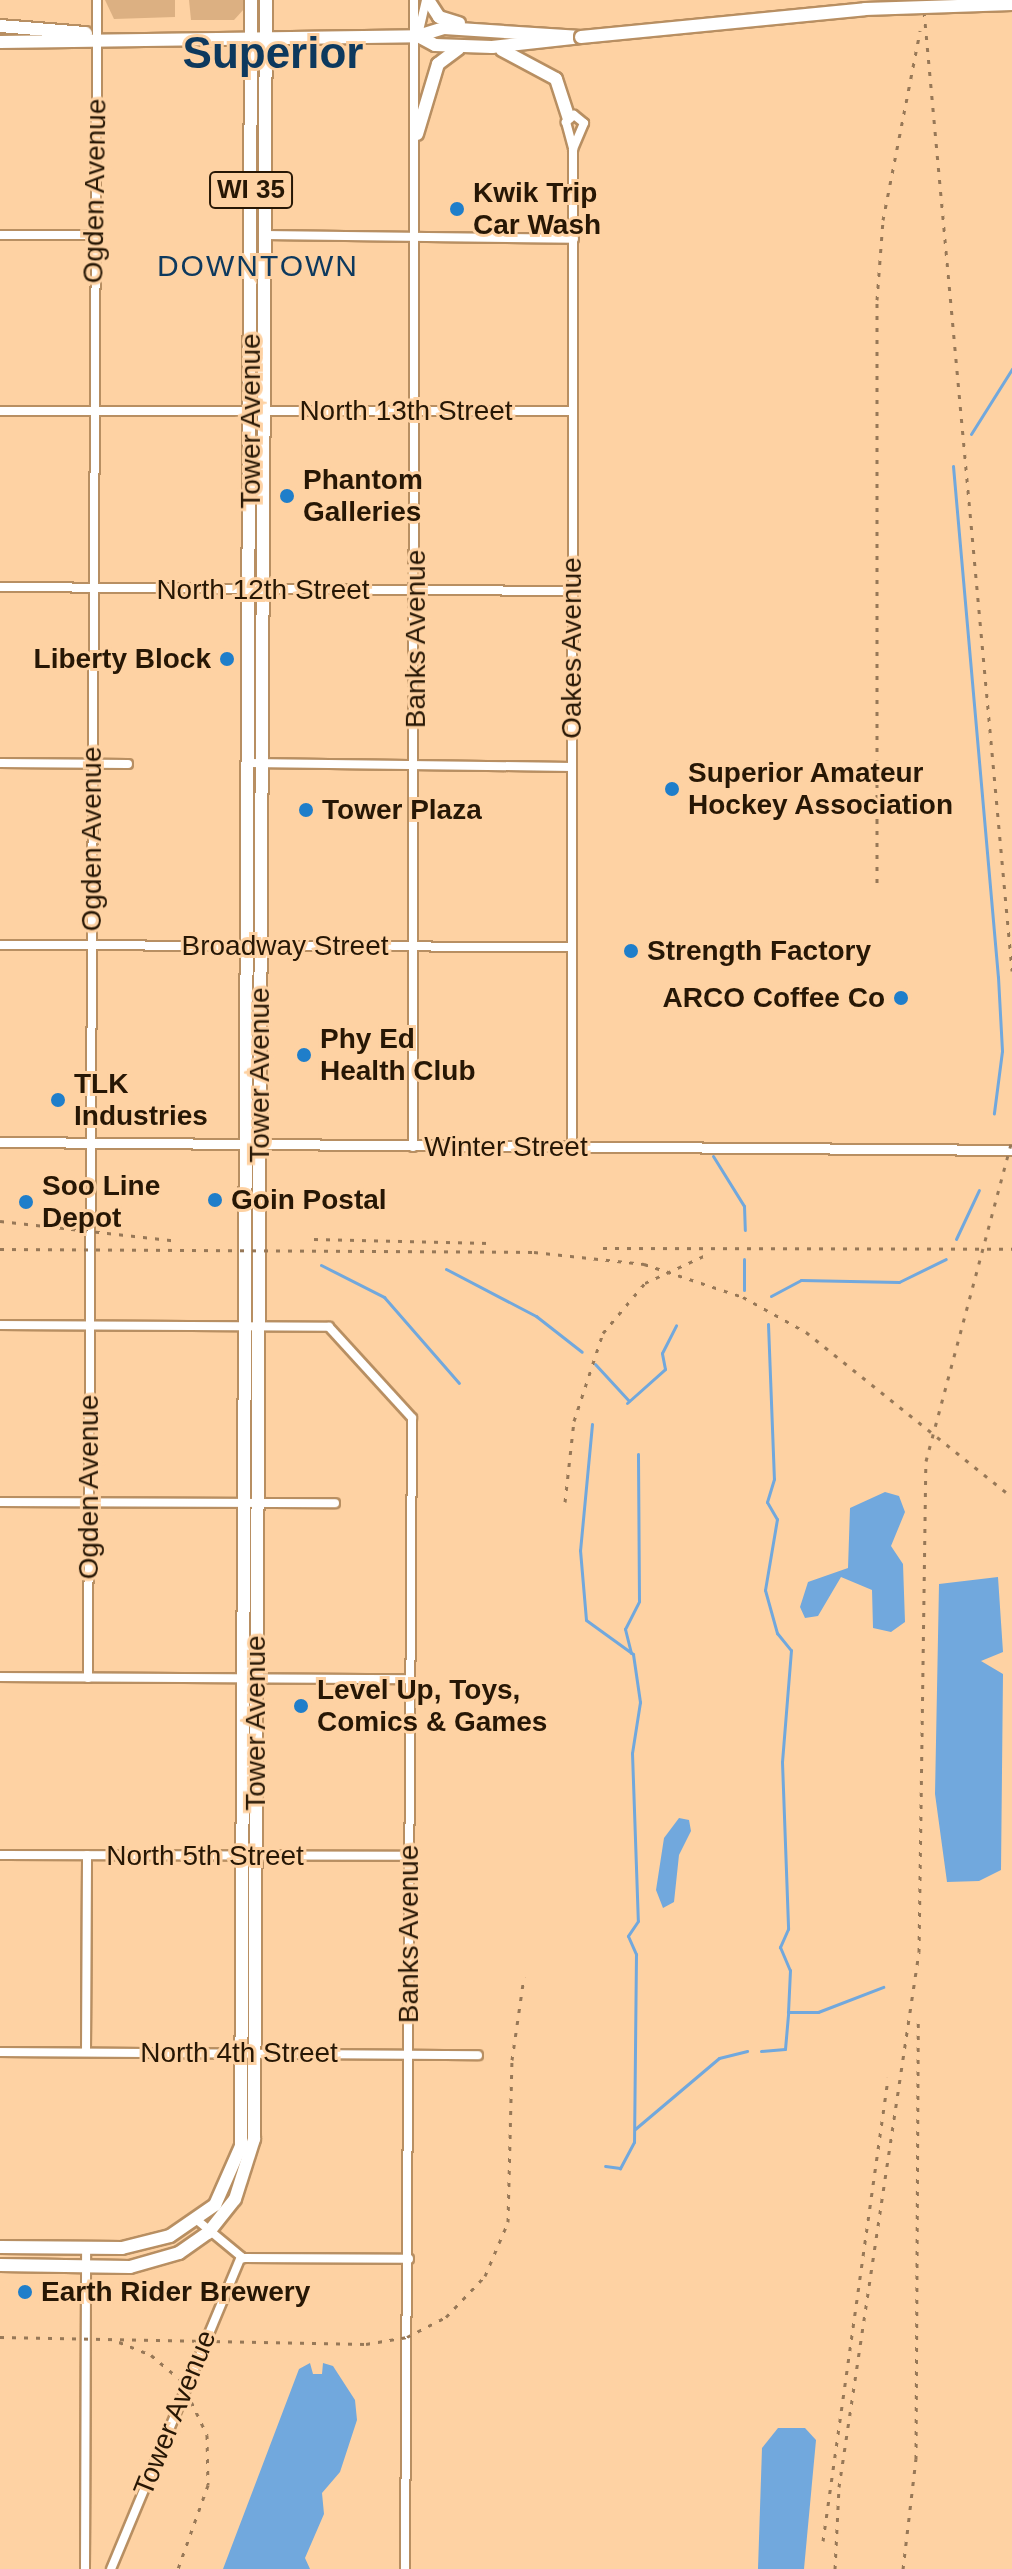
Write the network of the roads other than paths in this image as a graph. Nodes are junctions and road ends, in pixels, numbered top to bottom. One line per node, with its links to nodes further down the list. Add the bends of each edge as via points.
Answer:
1 (97, 0): 9 (street, Ogden Avenue)
2 (251, 0): 10 (main road, Tower Avenue / WI 35)
3 (266, 0): 10 (main road, Tower Avenue / WI 35)
4 (414, 0): 11 (street, Banks Avenue)
5 (427, 0): 8 (main road, via 449,21); 11 (street, Banks Avenue)
6 (1012, 4): 12 (main road, bridge, via 865,9)
7 (0, 26): 9 (main road)
8 (530, 28): 11 (main road, via 444,28); 12 (main road)
9 (97, 35): 10 (main road); 13 (main road); 21 (street, Ogden Avenue)
10 (258, 35): 11 (main road); 19 (main road, Tower Avenue / WI 35); 22 (main road, Tower Avenue / WI 35)
11 (418, 36): 14 (main road); 17 (street, Banks Avenue)
12 (581, 37): 15 (main road)
13 (0, 42)
14 (463, 47): 15 (main road); 17 (main road, via 438,64)
15 (492, 47): 16 (main road, via 552,74)
16 (568, 117): 18 (street, Oakes Avenue); 18 (street, Oakes Avenue, via 584,122)
17 (417, 134): 23 (street, Banks Avenue)
18 (573, 149): 24 (street, Oakes Avenue)
19 (251, 182): 22 (main road); 26 (main road, Tower Avenue / WI 35)
20 (0, 235): 21 (street)
21 (94, 235): 25 (street, Ogden Avenue)
22 (264, 235): 23 (street); 26 (main road, Tower Avenue / WI 35)
23 (418, 236): 24 (street); 28 (street, Banks Avenue)
24 (574, 239): 29 (street, Oakes Avenue)
25 (94, 410): 26 (street, North 13th Street); 27 (street, North 13th Street); 31 (street, Ogden Avenue)
26 (257, 410): 28 (street, North 13th Street); 33 (main road, Tower Avenue / WI 35)
27 (0, 411)
28 (417, 411): 29 (street, North 13th Street); 32 (street, Banks Avenue)
29 (573, 411): 34 (street, Oakes Avenue)
30 (0, 587): 31 (street, North 12th Street)
31 (93, 588): 33 (street, North 12th Street); 37 (street, Ogden Avenue)
32 (416, 590): 33 (street, North 12th Street); 34 (street, North 12th Street); 39 (street, Banks Avenue)
33 (256, 591): 36 (main road, Tower Avenue / WI 35)
34 (573, 591): 40 (street, Oakes Avenue)
35 (0, 763): 37 (street)
36 (256, 763): 39 (street); 43 (main road, Tower Avenue / WI 35)
37 (92, 764): 38 (street); 42 (street, Ogden Avenue)
38 (128, 764)
39 (415, 765): 40 (street); 44 (street, Banks Avenue)
40 (572, 767): 45 (street, Oakes Avenue)
41 (0, 945): 42 (street, Broadway Street)
42 (91, 945): 43 (street, Broadway Street); 47 (street, Ogden Avenue)
43 (254, 946): 44 (street, Broadway Street); 48 (main road, Tower Avenue / WI 35)
44 (414, 946): 45 (street, Broadway Street); 49 (street, Banks Avenue)
45 (571, 947): 50 (street, Oakes Avenue)
46 (0, 1142): 47 (street, Winter Street)
47 (90, 1142): 48 (street, Winter Street); 53 (street, Ogden Avenue)
48 (254, 1143): 49 (street, Winter Street); 54 (main road, Tower Avenue / WI 35)
49 (413, 1147): 50 (street, Winter Street)
50 (572, 1147): 51 (street, Winter Street)
51 (1012, 1150)
52 (0, 1325): 53 (street)
53 (89, 1326): 54 (street); 56 (street, Ogden Avenue)
54 (252, 1326): 57 (main road, Tower Avenue / WI 35); 62 (street, Banks Avenue, via 334,1329 412,1418)
55 (0, 1502): 56 (street)
56 (88, 1502): 57 (street); 60 (street, Ogden Avenue)
57 (251, 1503): 58 (street); 61 (main road, Tower Avenue / WI 35)
58 (335, 1503)
59 (0, 1677): 60 (street)
60 (88, 1678): 61 (street)
61 (251, 1678): 62 (street); 65 (main road, Tower Avenue / WI 35)
62 (410, 1679): 66 (street, Banks Avenue)
63 (0, 1855): 64 (street, North 5th Street)
64 (87, 1855): 65 (street, North 5th Street); 68 (street)
65 (250, 1856): 66 (street, North 5th Street); 69 (main road, Tower Avenue / WI 35)
66 (409, 1856): 70 (street, Banks Avenue)
67 (0, 2052): 68 (street, North 4th Street)
68 (86, 2052): 69 (street, North 4th Street)
69 (249, 2053): 70 (street, North 4th Street); 72 (main road, Tower Avenue / WI 35, via 239,2156 222,2196); 73 (main road, Tower Avenue / WI 35, via 249,2164 235,2199)
70 (408, 2054): 71 (street, North 4th Street); 77 (street, Banks Avenue)
71 (478, 2055)
72 (197, 2220): 73 (street); 75 (main road, WI 35, via 143,2245)
73 (208, 2233): 76 (street); 79 (main road, WI 35, via 152,2263)
74 (0, 2247): 75 (main road, WI 35)
75 (86, 2247): 79 (street)
76 (241, 2257): 77 (street); 81 (street, Tower Avenue)
77 (409, 2259): 82 (street, Banks Avenue)
78 (0, 2265): 79 (main road, WI 35)
79 (86, 2268): 80 (street)
80 (85, 2569)
81 (111, 2569)
82 (405, 2569)

